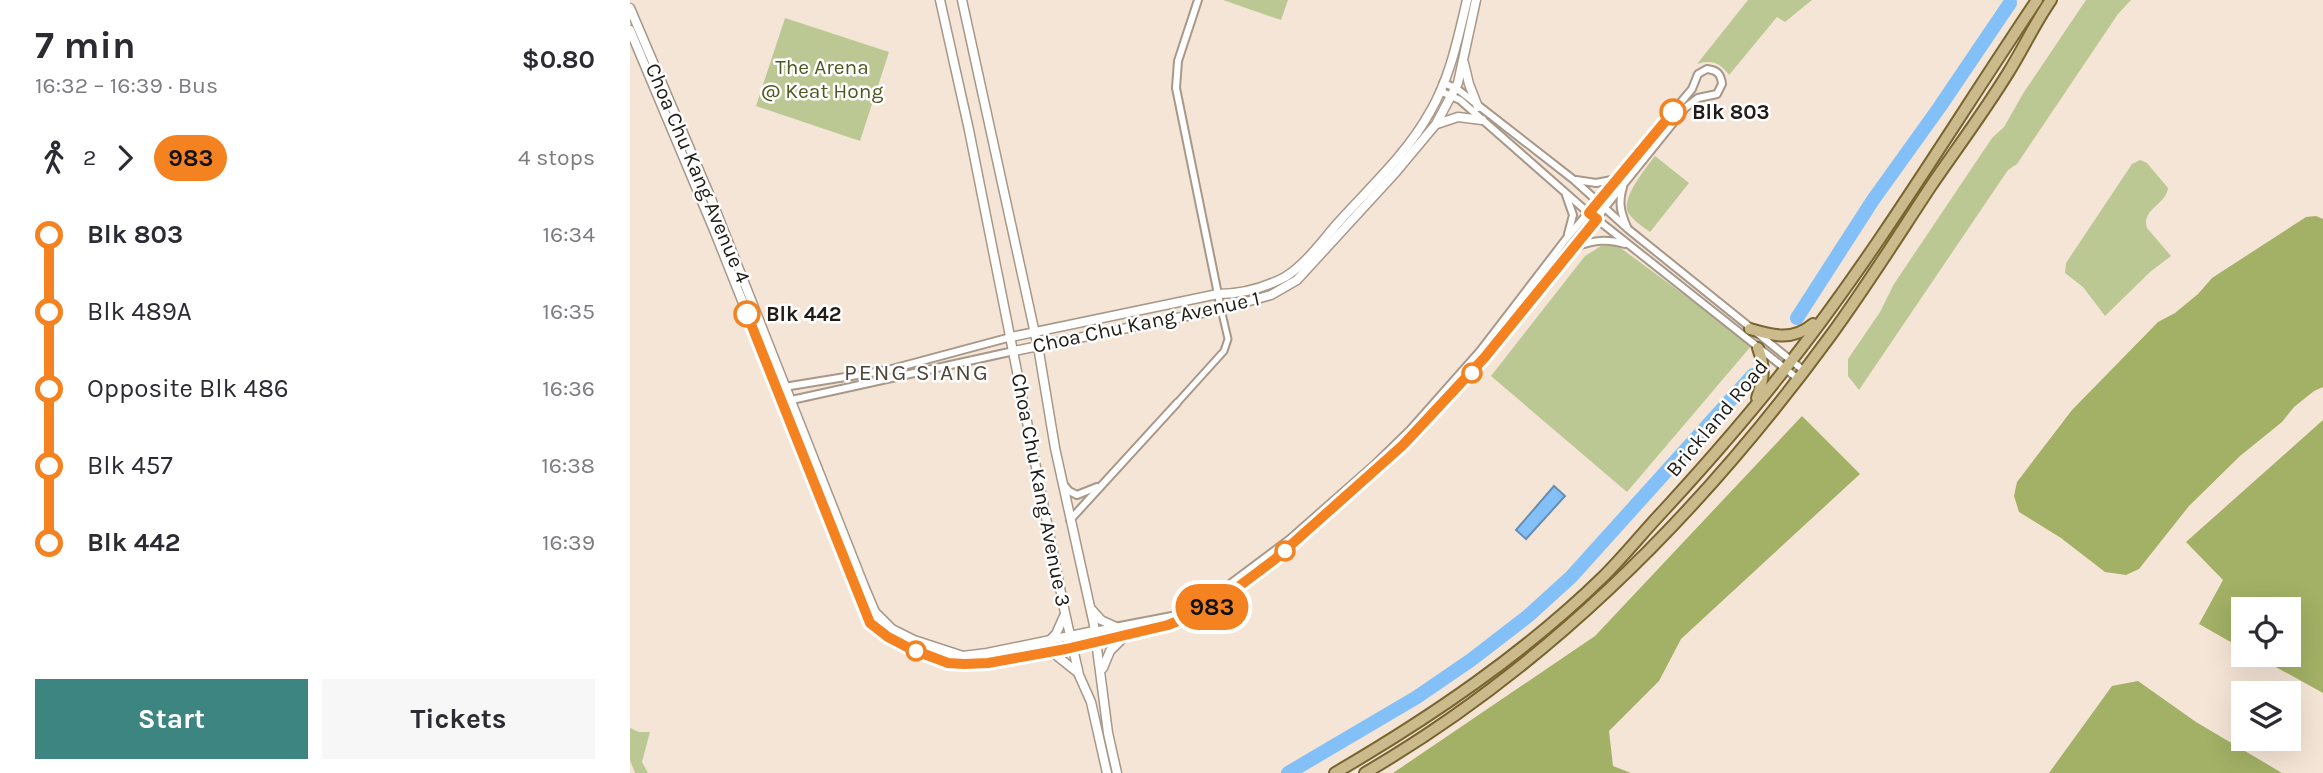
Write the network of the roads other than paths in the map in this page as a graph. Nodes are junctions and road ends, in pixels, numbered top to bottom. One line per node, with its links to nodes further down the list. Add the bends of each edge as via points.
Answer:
1 (940, 0): 35 (street, Choa Chu Kang Avenue 3)
2 (961, 0): 34 (street, Choa Chu Kang Avenue 3)
3 (1198, 0): 30 (street, via 1178,61 1176,88)
4 (1466, 0): 11 (street, Choa Chu Kang Avenue 1)
5 (1476, 0): 10 (street, Choa Chu Kang Avenue 1)
6 (2037, 0): 31 (main road, Brickland Road)
7 (2051, 0): 40 (main road, Brickland Road, via 2008,74)
8 (630, 8): 41 (street, Choa Chu Kang Avenue 4)
9 (630, 30): 42 (street, Choa Chu Kang Avenue 4)
10 (1469, 32): 11 (street); 12 (street, Choa Chu Kang Avenue 1)
11 (1458, 38): 13 (street, Choa Chu Kang Avenue 1)
12 (1464, 57): 14 (street, Choa Chu Kang Avenue 1); 15 (street)
13 (1442, 87): 14 (street); 30 (street, Choa Chu Kang Avenue 1, via 1431,112 1406,146 1299,265 1260,288)
14 (1455, 92): 15 (street); 16 (street); 17 (street, Choa Chu Kang Avenue 1)
15 (1478, 107): 19 (street)
16 (1482, 120): 17 (street, via 1458,117); 21 (street)
17 (1436, 124): 32 (street, Choa Chu Kang Avenue 1, via 1297,280 1271,295)
18 (1619, 178): 19 (street, via 1596,183); 20 (street, via 1692,89 1698,74 1707,69 1717,72 1720,90 1692,101); 22 (street)
19 (1574, 180): 22 (street)
20 (1623, 186): 23 (street); 26 (street, via 1619,199)
21 (1565, 193): 24 (street); 27 (street, via 1573,215)
22 (1599, 201): 23 (street); 24 (street)
23 (1606, 206): 25 (street); 26 (street)
24 (1589, 213): 25 (street); 27 (street)
25 (1597, 219): 28 (street); 29 (street)
26 (1628, 229): 33 (street)
27 (1566, 239): 47 (street)
28 (1577, 246): 29 (street, via 1606,240); 47 (street, via 1485,357)
29 (1630, 246): 37 (street)
30 (1218, 294): 32 (street); 34 (street, Choa Chu Kang Avenue 1)
31 (1832, 306): 33 (main road, via 1794,335); 39 (main road, Brickland Road)
32 (1221, 309): 36 (street, Choa Chu Kang Avenue 1); 45 (street, via 1228,339 1224,351)
33 (1750, 329): 39 (street)
34 (1035, 332): 35 (street, Choa Chu Kang Avenue 1); 36 (street, Choa Chu Kang Avenue 3)
35 (1011, 337): 38 (street, Choa Chu Kang Avenue 3); 41 (street, Choa Chu Kang Avenue 1, via 888,370)
36 (1037, 346): 38 (street, Choa Chu Kang Avenue 1); 48 (street, Choa Chu Kang Avenue 3)
37 (1758, 348): 39 (street); 46 (main road, via 1764,379)
38 (1014, 351): 43 (street, Choa Chu Kang Avenue 1); 52 (street, Choa Chu Kang Avenue 3)
39 (1788, 365): 40 (street); 46 (main road, Brickland Road)
40 (1800, 374): 68 (main road, Brickland Road, via 1681,518 1578,620 1500,684)
41 (786, 387): 42 (street, Choa Chu Kang Avenue 1); 43 (street, Choa Chu Kang Avenue 4)
42 (776, 388): 44 (street, Choa Chu Kang Avenue 4)
43 (792, 400): 44 (street, Choa Chu Kang Avenue 1); 59 (street, Choa Chu Kang Avenue 4, via 878,616 891,629 962,656)
44 (782, 402): 62 (street, Choa Chu Kang Avenue 4, via 870,623 911,649 948,663 988,663)
45 (1177, 403): 49 (street)
46 (1753, 407): 67 (main road, Brickland Road, via 1604,575 1530,642 1393,740)
47 (1427, 415): 53 (street, via 1270,554 1206,603); 55 (street, via 1403,445 1274,560 1210,608)
48 (1062, 483): 49 (street, via 1077,495); 50 (street, Choa Chu Kang Avenue 3)
49 (1101, 485): 50 (street)
50 (1070, 520): 51 (street, Choa Chu Kang Avenue 3)
51 (1088, 597): 54 (street, via 1093,612); 56 (street, Choa Chu Kang Avenue 3)
52 (1065, 613): 58 (street, Choa Chu Kang Avenue 3); 59 (street, via 1064,622)
53 (1156, 619): 54 (street); 55 (street)
54 (1116, 627): 56 (street)
55 (1158, 627): 57 (street)
56 (1094, 631): 58 (street, Choa Chu Kang Avenue 4); 60 (street, Choa Chu Kang Avenue 3)
57 (1128, 634): 60 (street); 63 (street, via 1110,651)
58 (1070, 636): 59 (street, Choa Chu Kang Avenue 4); 61 (street, Choa Chu Kang Avenue 3)
59 (1047, 641)
60 (1096, 641): 61 (street, Choa Chu Kang Avenue 4); 63 (street, Choa Chu Kang Avenue 3)
61 (1073, 647): 62 (street, Choa Chu Kang Avenue 4); 64 (street, Choa Chu Kang Avenue 3)
62 (1051, 652): 64 (street)
63 (1101, 671): 66 (street, Choa Chu Kang Avenue 3)
64 (1079, 675): 65 (street, Choa Chu Kang Avenue 3, via 1091,702)
65 (1107, 773)
66 (1117, 773)
67 (1335, 773)
68 (1365, 773)

